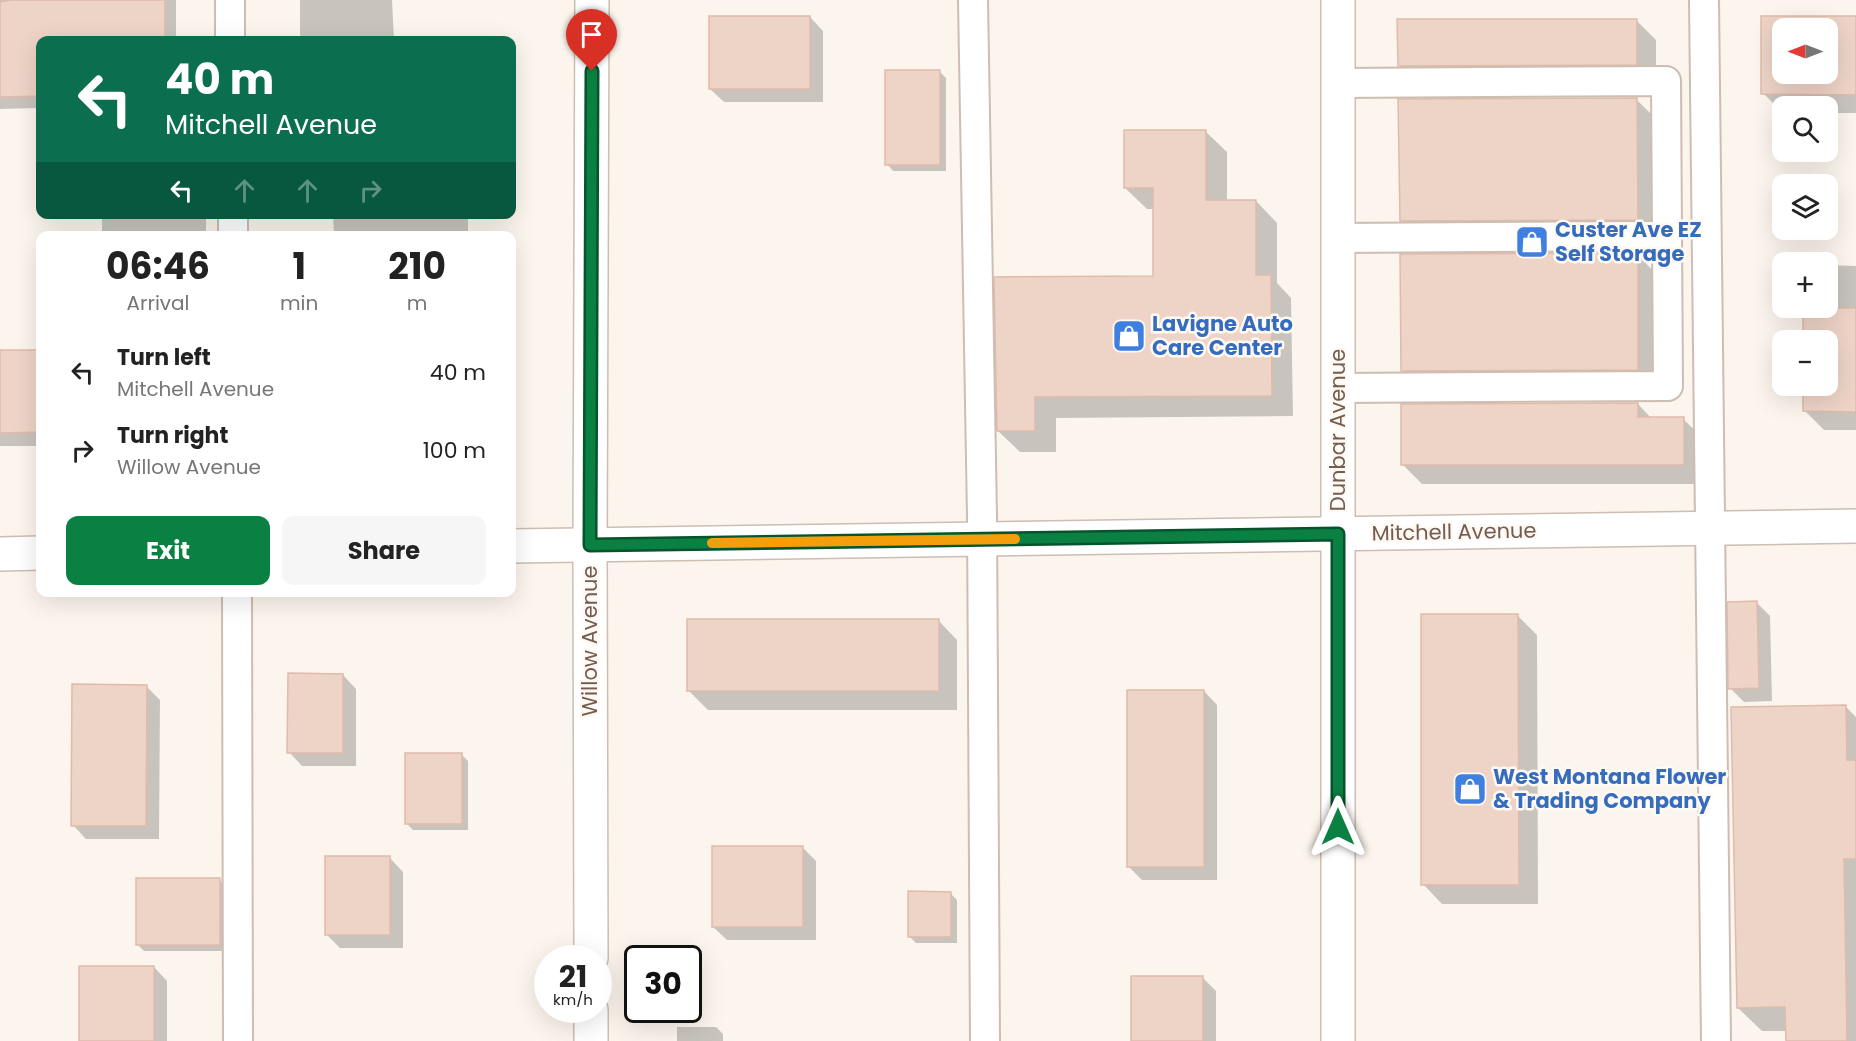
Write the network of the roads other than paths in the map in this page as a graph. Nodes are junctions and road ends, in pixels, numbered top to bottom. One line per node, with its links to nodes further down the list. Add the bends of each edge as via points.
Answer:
1 (230, 0): 6 (lane)
2 (592, 0): 15 (street, Willow Avenue)
3 (973, 0): 14 (lane)
4 (1338, 0): 7 (street, Dunbar Avenue)
5 (1704, 0): 12 (lane)
6 (230, 36)
7 (1338, 83): 8 (lane, via 1666,81); 9 (street, Dunbar Avenue)
8 (1666, 236): 9 (lane); 10 (lane, via 1668,386)
9 (1338, 238): 10 (street, Dunbar Avenue)
10 (1338, 388): 13 (street, Dunbar Avenue)
11 (1856, 526): 12 (street, Mitchell Avenue)
12 (1711, 528): 13 (street, Mitchell Avenue); 26 (lane)
13 (1338, 534): 14 (street, Mitchell Avenue); 25 (street, Dunbar Avenue)
14 (982, 539): 15 (street, Mitchell Avenue); 24 (lane)
15 (590, 545): 16 (street, Mitchell Avenue); 20 (street, Willow Avenue)
16 (516, 546)
17 (36, 553): 18 (street)
18 (0, 554)
19 (237, 597): 22 (lane)
20 (591, 945)
21 (591, 1023): 23 (street)
22 (238, 1041)
23 (591, 1041)
24 (985, 1041)
25 (1338, 1041)
26 (1716, 1041)

